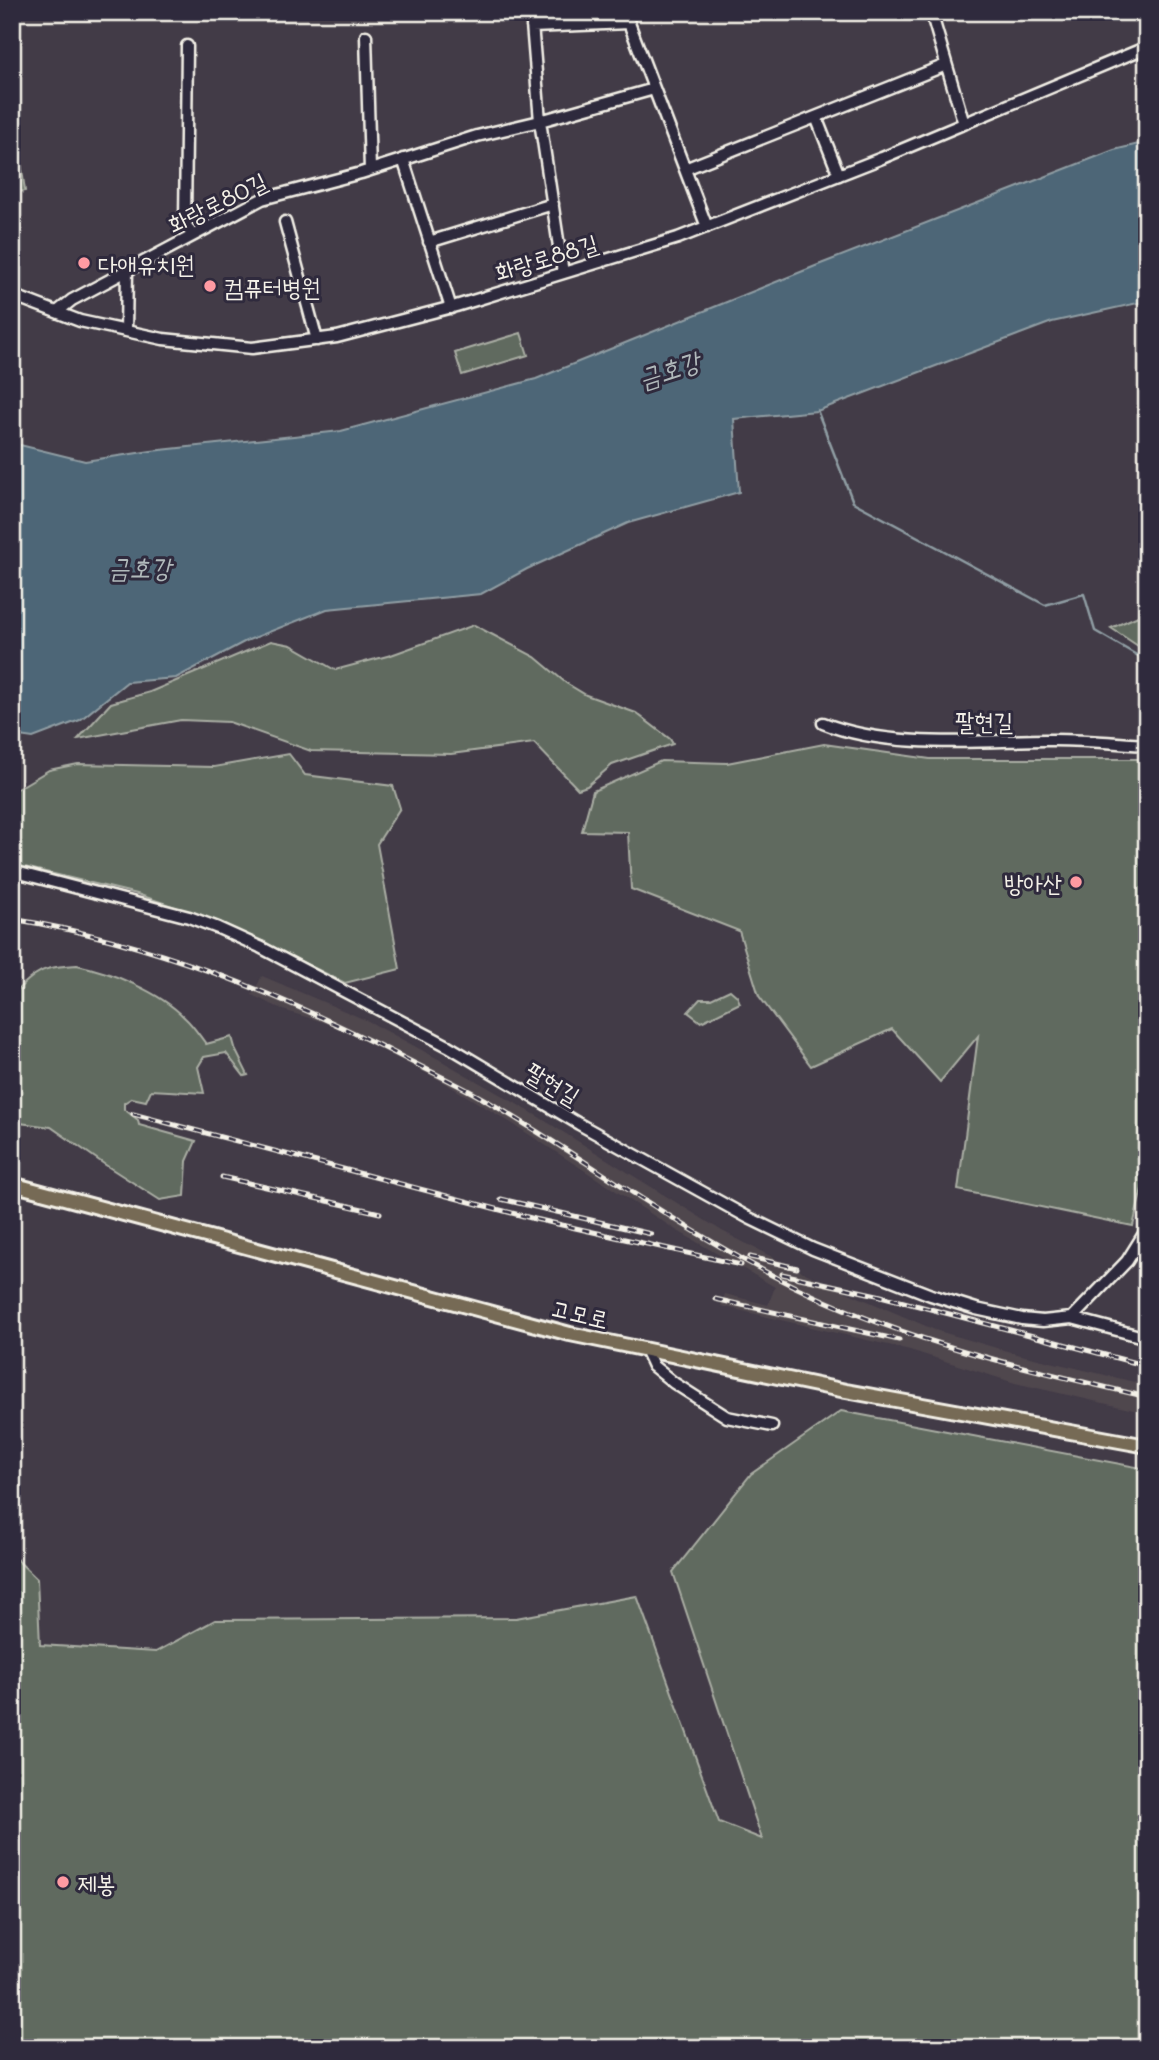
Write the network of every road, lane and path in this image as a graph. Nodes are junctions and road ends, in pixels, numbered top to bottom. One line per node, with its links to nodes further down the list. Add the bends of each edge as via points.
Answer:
1 (531, 12): 3 (street)
2 (931, 12): 7 (street)
3 (532, 27): 8 (street, via 629,23); 10 (street)
4 (366, 36): 14 (street)
5 (187, 46): 19 (street, via 185,223)
6 (1147, 47): 11 (street, 화랑로88길)
7 (946, 65): 9 (street); 11 (street)
8 (654, 89): 10 (street, 화랑로80길); 13 (street)
9 (816, 117): 13 (street); 15 (street)
10 (540, 121): 12 (street, 화랑로80길); 16 (street)
11 (964, 124): 15 (street, 화랑로88길)
12 (403, 159): 14 (street, 화랑로80길); 20 (street)
13 (685, 169): 18 (street)
14 (370, 170): 19 (street, 화랑로80길, via 262,199)
15 (839, 175): 18 (street, 화랑로88길)
16 (553, 204): 20 (street); 22 (street)
17 (285, 222): 27 (street)
18 (707, 227): 22 (street, 화랑로88길)
19 (192, 234): 21 (street, 화랑로80길)
20 (429, 242): 24 (street)
21 (130, 269): 25 (street, 화랑로80길); 26 (street)
22 (563, 273): 24 (street, 화랑로88길)
23 (12, 295): 25 (street, 화랑로88길)
24 (451, 308): 27 (street, 화랑로88길)
25 (57, 312): 26 (street, 화랑로88길)
26 (126, 331): 27 (street, 화랑로88길, via 252,348)
27 (317, 340)
28 (822, 723): 29 (street, 팔현길, via 858,734 925,740)
29 (1147, 745)
30 (12, 871): 33 (street, 팔현길, via 188,917 260,947 448,1046 748,1218 813,1249 976,1309 1032,1320)
31 (12, 1184): 35 (main road, 고모로, via 570,1334)
32 (1147, 1229): 33 (street, via 1127,1261)
33 (1072, 1318): 34 (street, 팔현길)
34 (1147, 1338)
35 (645, 1349): 36 (street, via 653,1366 727,1417); 37 (main road, 고모로)
36 (772, 1426)
37 (1147, 1446)

